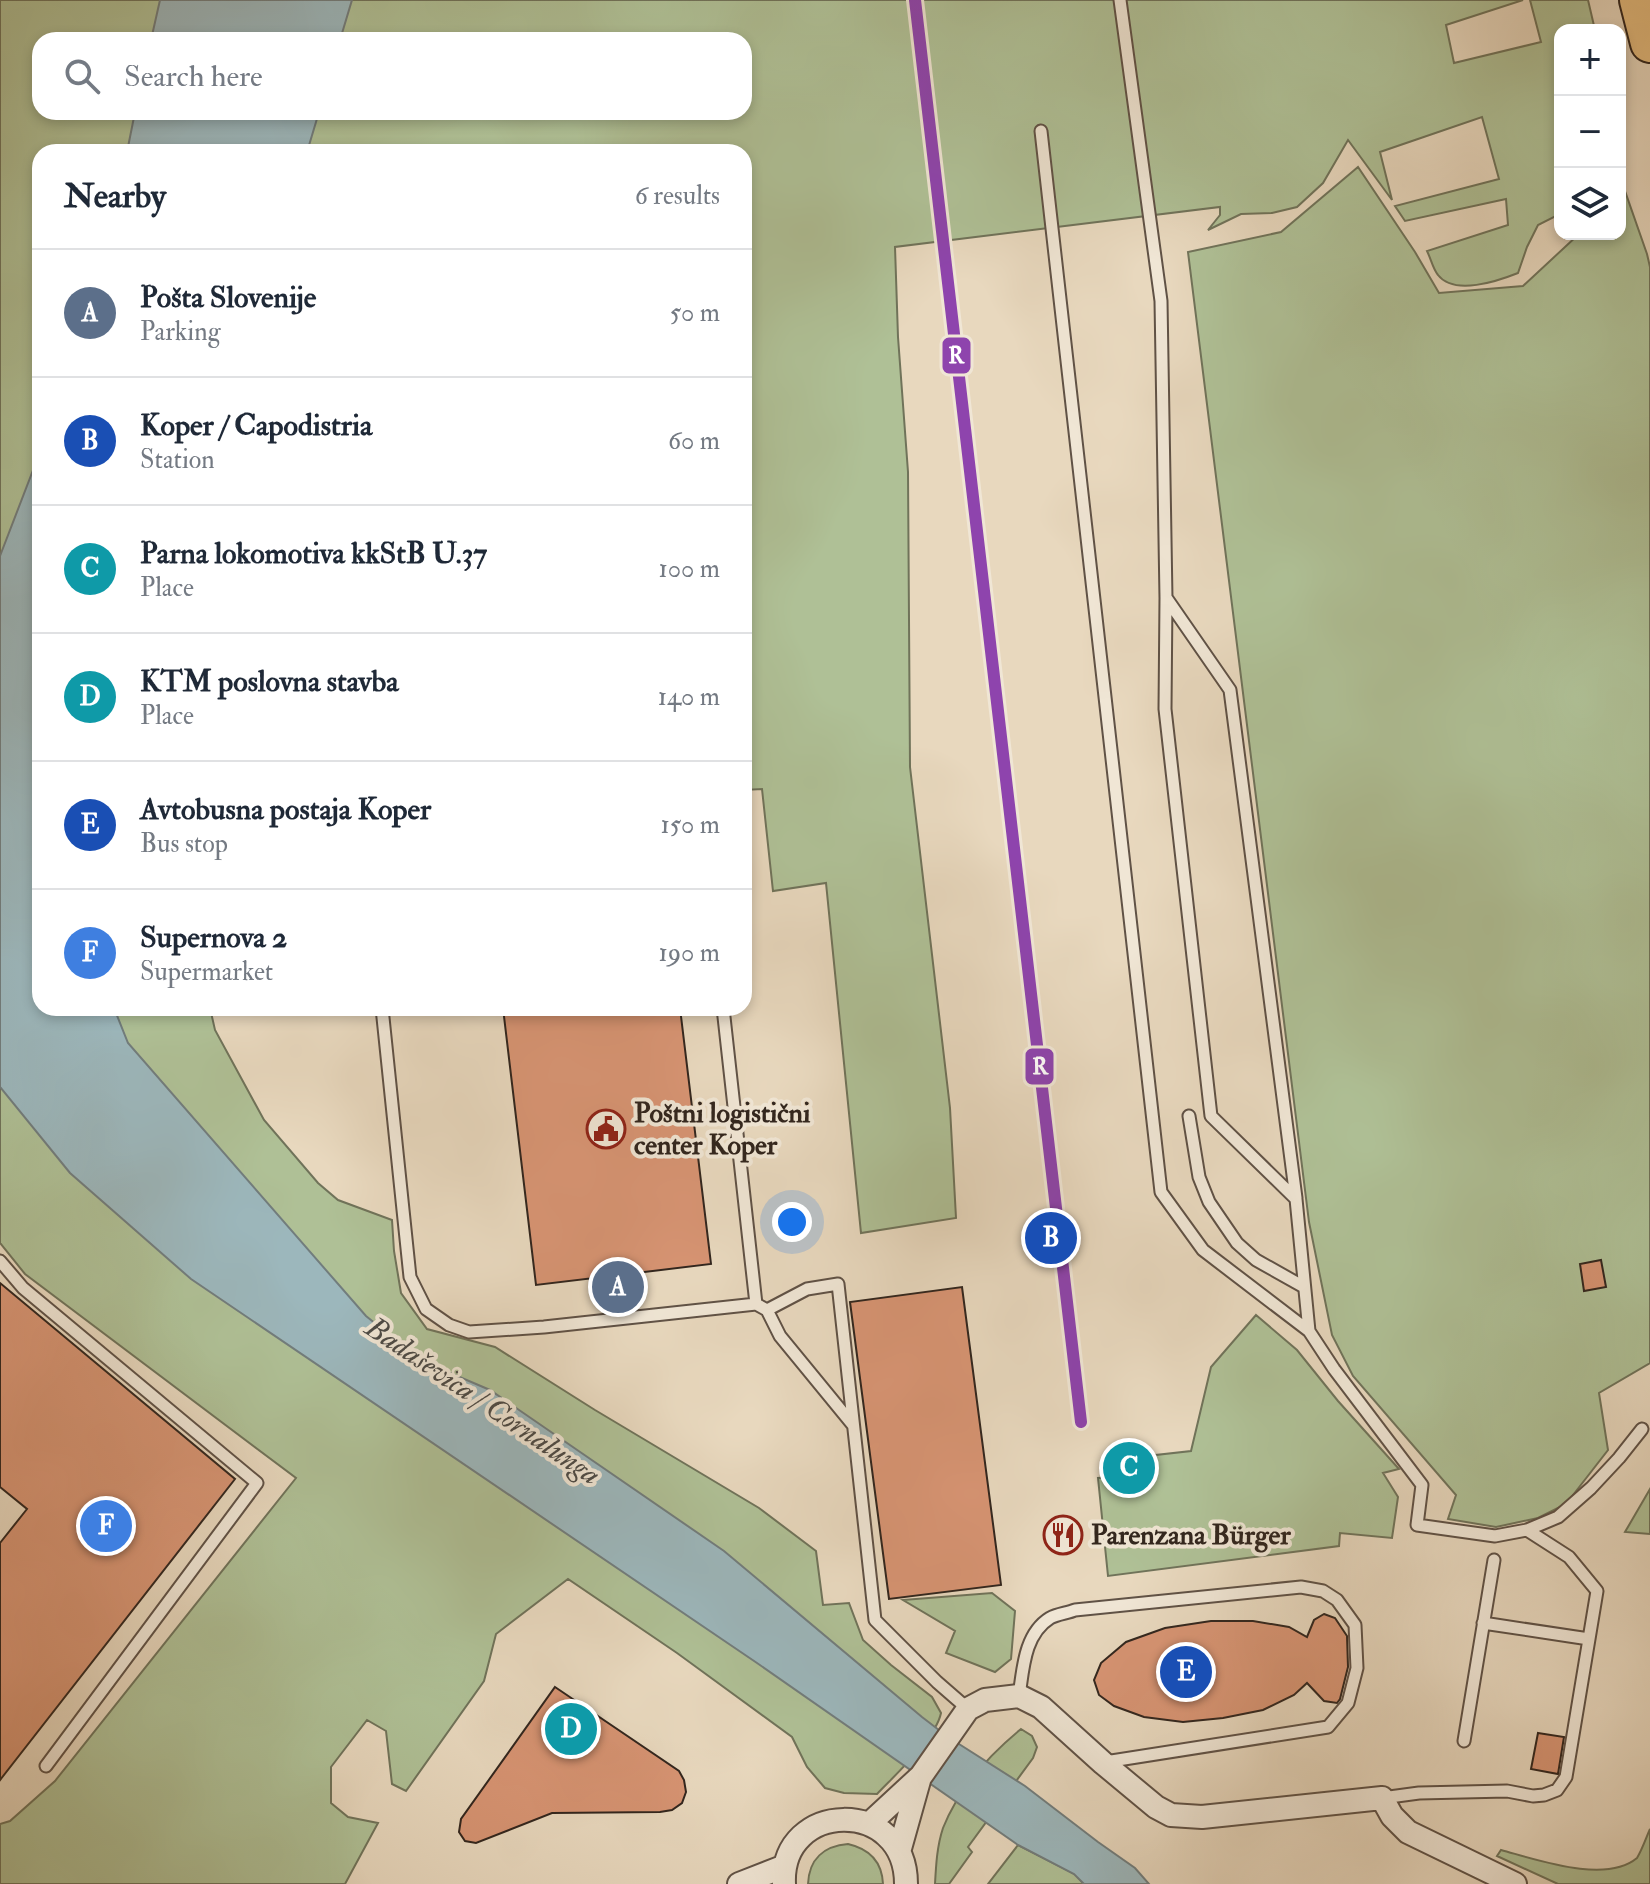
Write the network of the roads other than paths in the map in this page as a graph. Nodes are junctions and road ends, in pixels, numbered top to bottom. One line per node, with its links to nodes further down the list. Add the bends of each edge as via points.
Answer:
1 (1120, 0): 5 (lane, via 1161,301)
2 (1639, 0): 3 (highway)
3 (1650, 43)
4 (1041, 131): 13 (lane, via 1161,1192 1203,1250)
5 (1166, 598): 9 (lane, via 1230,690); 9 (lane, via 1165,709 1211,1116)
6 (383, 1016): 12 (lane, via 410,1277 426,1309 469,1332)
7 (724, 1016): 12 (lane)
8 (1189, 1116): 11 (lane, via 1199,1177 1209,1202 1237,1243 1256,1260)
9 (1296, 1199): 11 (lane)
10 (0, 1261): 24 (lane, via 23,1288 257,1483)
11 (1304, 1287): 13 (lane)
12 (762, 1307): 14 (lane); 14 (lane, via 807,1289 838,1284)
13 (1309, 1331): 16 (lane, via 1422,1485 1417,1525 1495,1536)
14 (853, 1425): 21 (lane, via 875,1620)
15 (1642, 1429): 16 (lane, via 1558,1517)
16 (1527, 1530): 19 (lane, via 1569,1557 1597,1591)
17 (1494, 1560): 18 (lane)
18 (1483, 1623): 19 (lane); 22 (lane)
19 (1589, 1639): 26 (lane, via 1566,1777 1557,1790 1533,1796 1507,1791)
20 (1019, 1696): 21 (street, via 985,1700); 23 (street, via 1041,1707); 23 (lane, via 1033,1634 1050,1618 1075,1610 1301,1587 1337,1600 1355,1625 1357,1668 1348,1703 1328,1727)
21 (968, 1709): 25 (street)
22 (1464, 1741)
23 (1103, 1763): 26 (street, via 1171,1815 1202,1817)
24 (46, 1766)
25 (921, 1776): 27 (street); 28 (street)
26 (1382, 1798): 32 (street, via 1408,1832)
27 (869, 1824): 28 (street); 29 (street, via 837,1819 811,1829 788,1857)
28 (899, 1852): 31 (street)
29 (784, 1875): 30 (street)
30 (739, 1884)
31 (906, 1884)
32 (1515, 1884)

